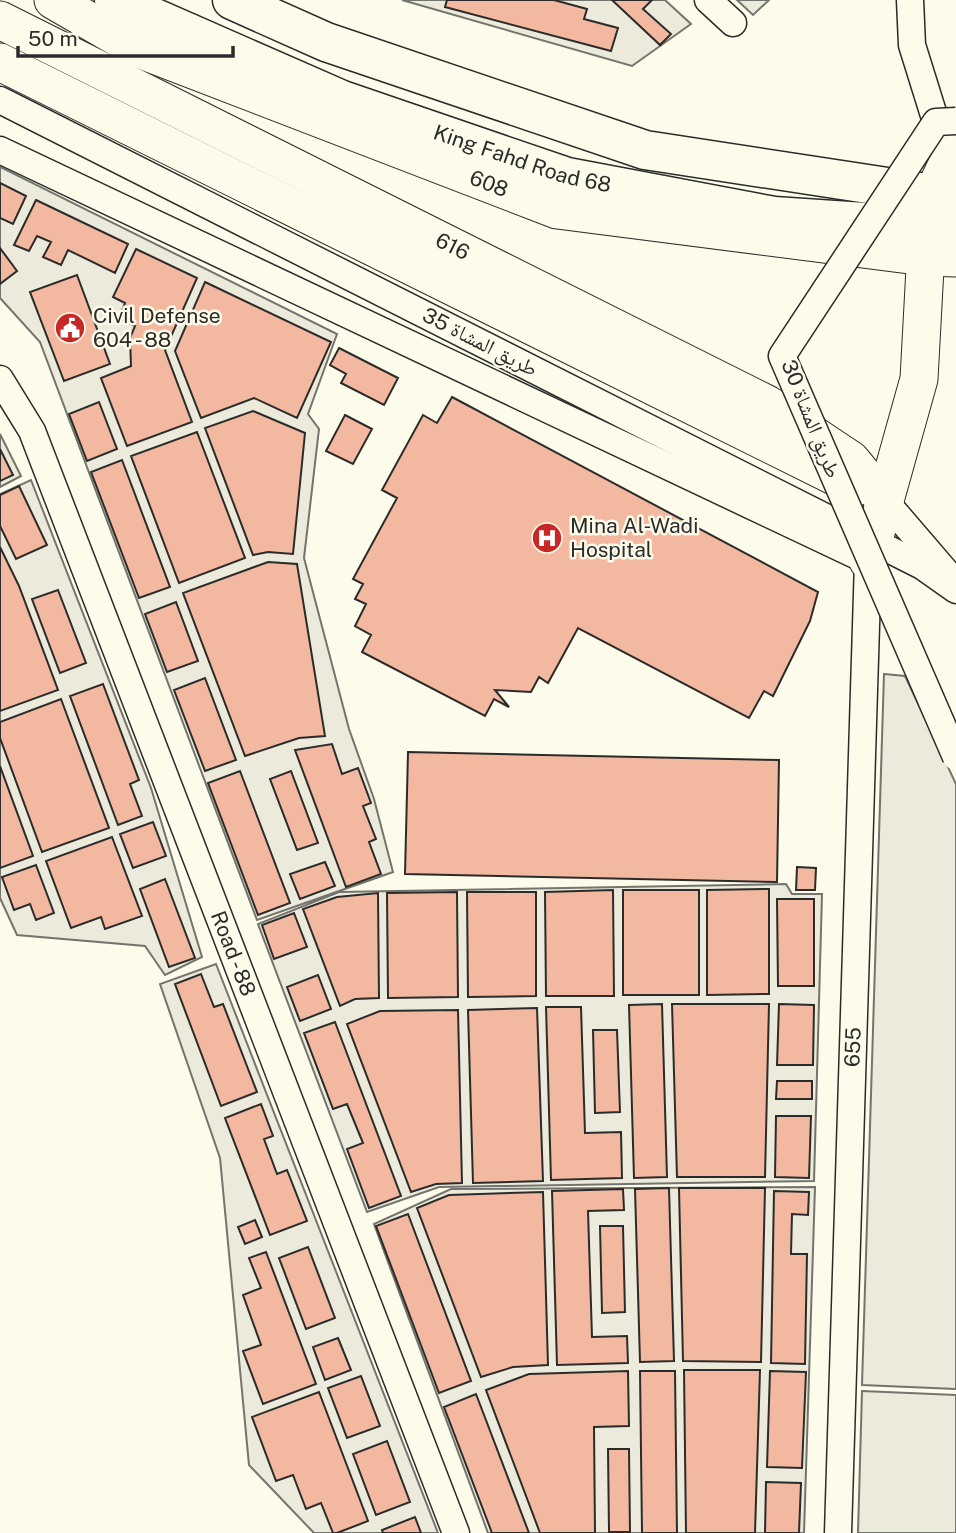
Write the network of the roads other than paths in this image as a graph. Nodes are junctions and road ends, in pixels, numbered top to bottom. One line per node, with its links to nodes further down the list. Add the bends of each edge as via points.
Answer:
1 (53, 0): 12 (main road, 608, via 136,48 557,210)
2 (114, 0): 12 (main road, King Fahd Road 68, via 342,100 567,177 774,216)
3 (232, 0): 12 (main road, King Fahd Road 68, via 326,42 645,150)
4 (708, 0): 7 (street)
5 (910, 0): 10 (street, via 912,45)
6 (0, 20): 14 (main road, 616, via 767,404 851,460)
7 (733, 23)
8 (0, 62): 14 (main road, 616)
9 (0, 100): 15 (street, طريق المشاة 35)
10 (949, 129): 12 (main road); 18 (street, طريق المشاة 30, bridge, via 782,356)
11 (0, 150): 15 (street)
12 (942, 227): 14 (main road, via 919,379)
13 (0, 379): 19 (street, Road - 88, via 32,431)
14 (885, 501): 15 (main road); 16 (street, 616)
15 (871, 551): 17 (street, طريق المشاة 35, via 922,566); 20 (street, 655)
16 (956, 584)
17 (956, 590)
18 (956, 757)
19 (456, 1533)
20 (838, 1533)

